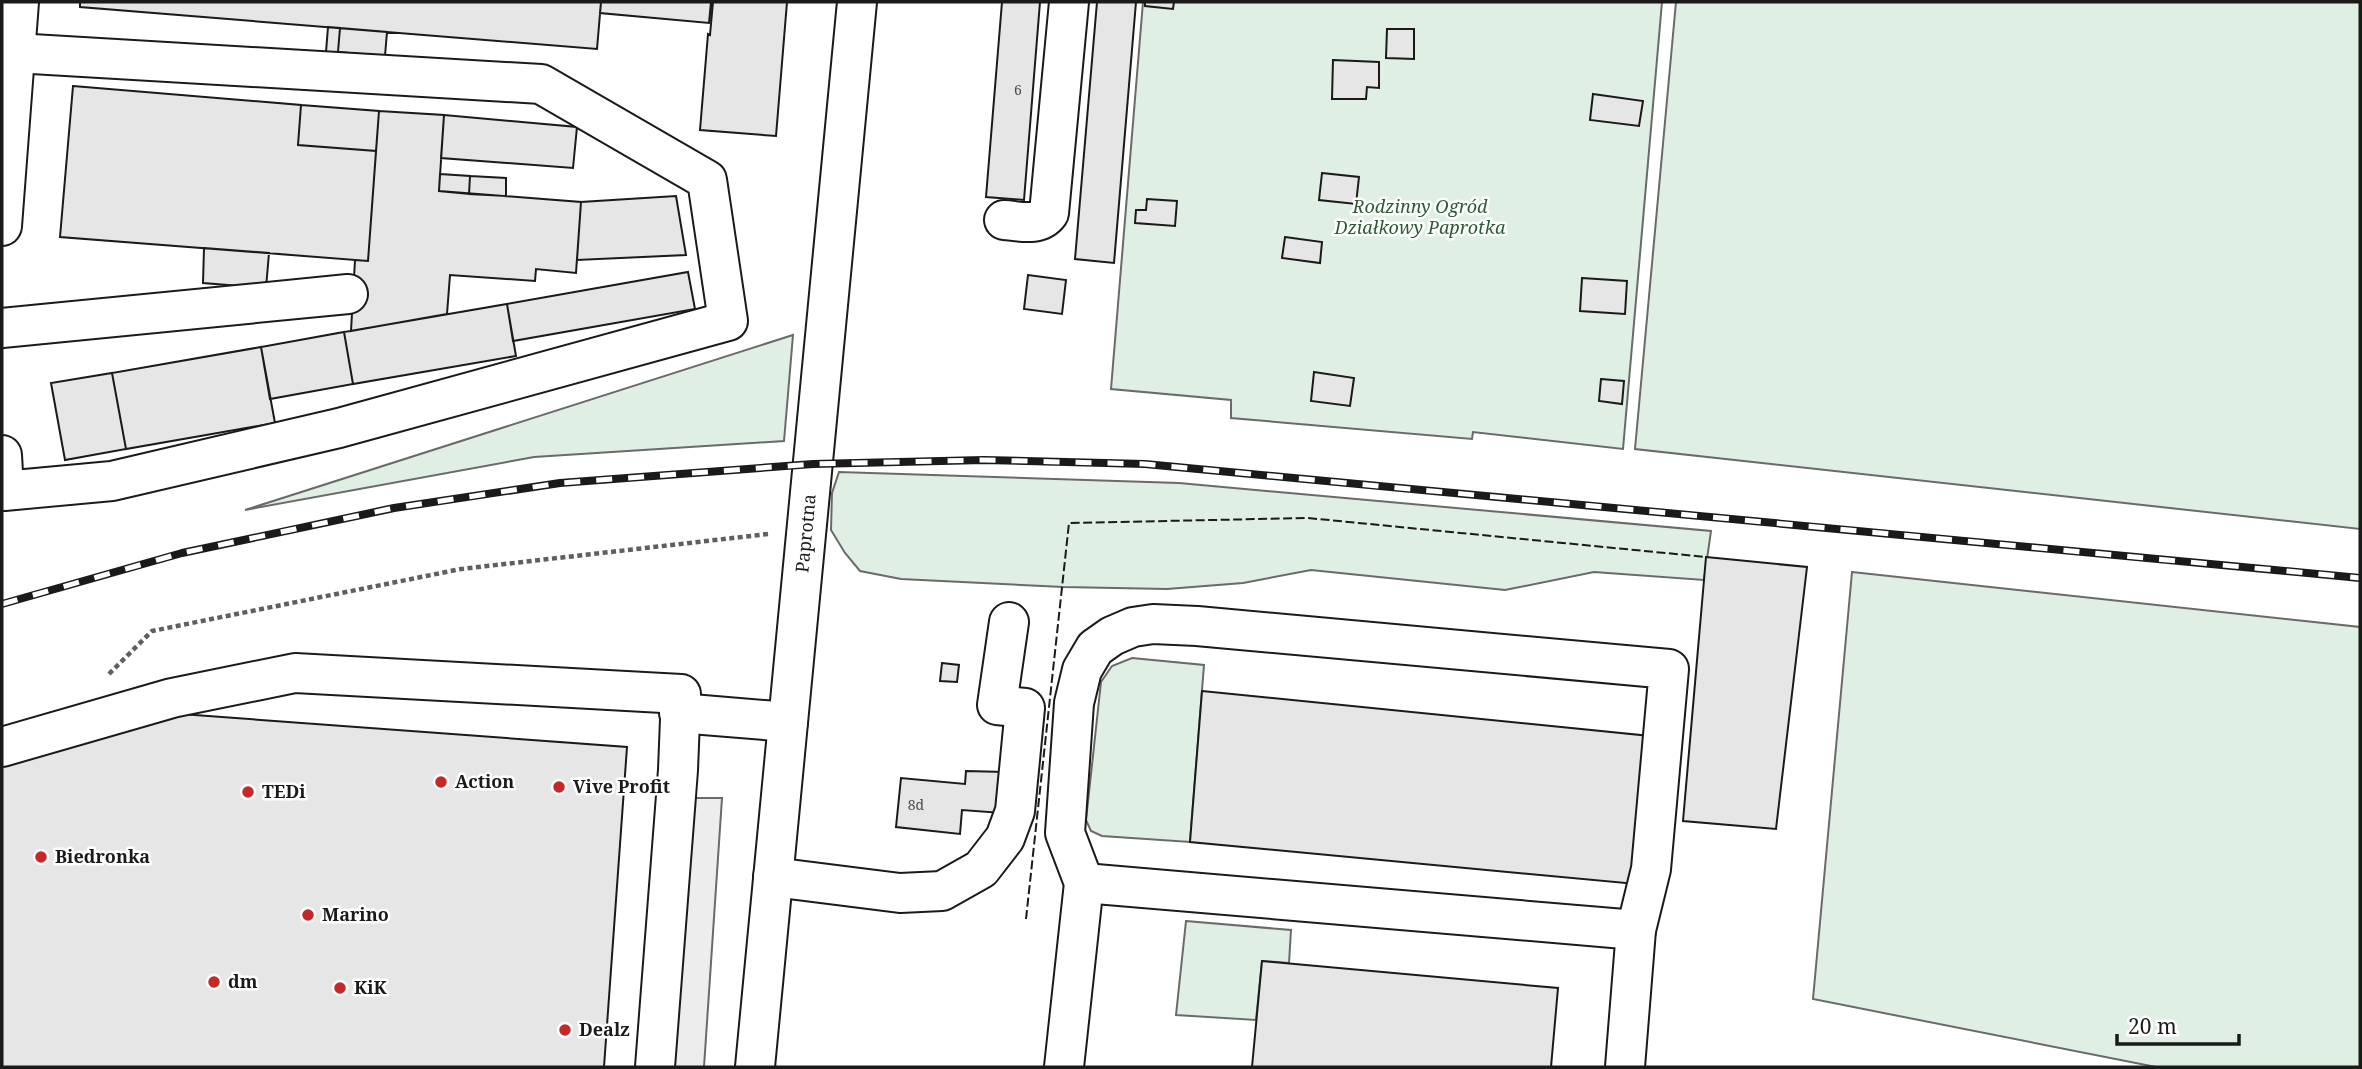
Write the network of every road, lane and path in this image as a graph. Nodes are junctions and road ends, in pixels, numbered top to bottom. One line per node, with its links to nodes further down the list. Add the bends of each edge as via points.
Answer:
1 (19, 2): 4 (street)
2 (857, 2): 10 (street, Paprotna)
3 (1069, 2): 5 (street, via 1049,213 1036,222)
4 (15, 52): 6 (street); 9 (street, via 541,84 707,180 728,321 339,428 112,481 4,491)
5 (1004, 220)
6 (2, 226)
7 (348, 294): 8 (street)
8 (2, 328)
9 (2, 454)
10 (807, 530): 13 (path, via 461,569 152,631 108,675); 14 (street, Paprotna)
11 (1009, 622): 16 (street, via 997,705 1025,708 1015,811 1005,838 981,869 942,891 900,892)
12 (680, 713): 13 (street, via 681,694 295,673); 14 (street); 19 (street)
13 (113, 715): 15 (street)
14 (788, 722): 16 (street, Paprotna)
15 (2, 747)
16 (773, 877): 20 (street, Paprotna)
17 (1083, 883): 18 (street); 18 (street, via 1065,833 1074,703 1082,670 1095,648 1133,627 1197,626 1669,669 1651,869); 21 (street)
18 (1636, 930): 22 (street)
19 (655, 1067)
20 (755, 1067)
21 (1064, 1067)
22 (1625, 1067)

